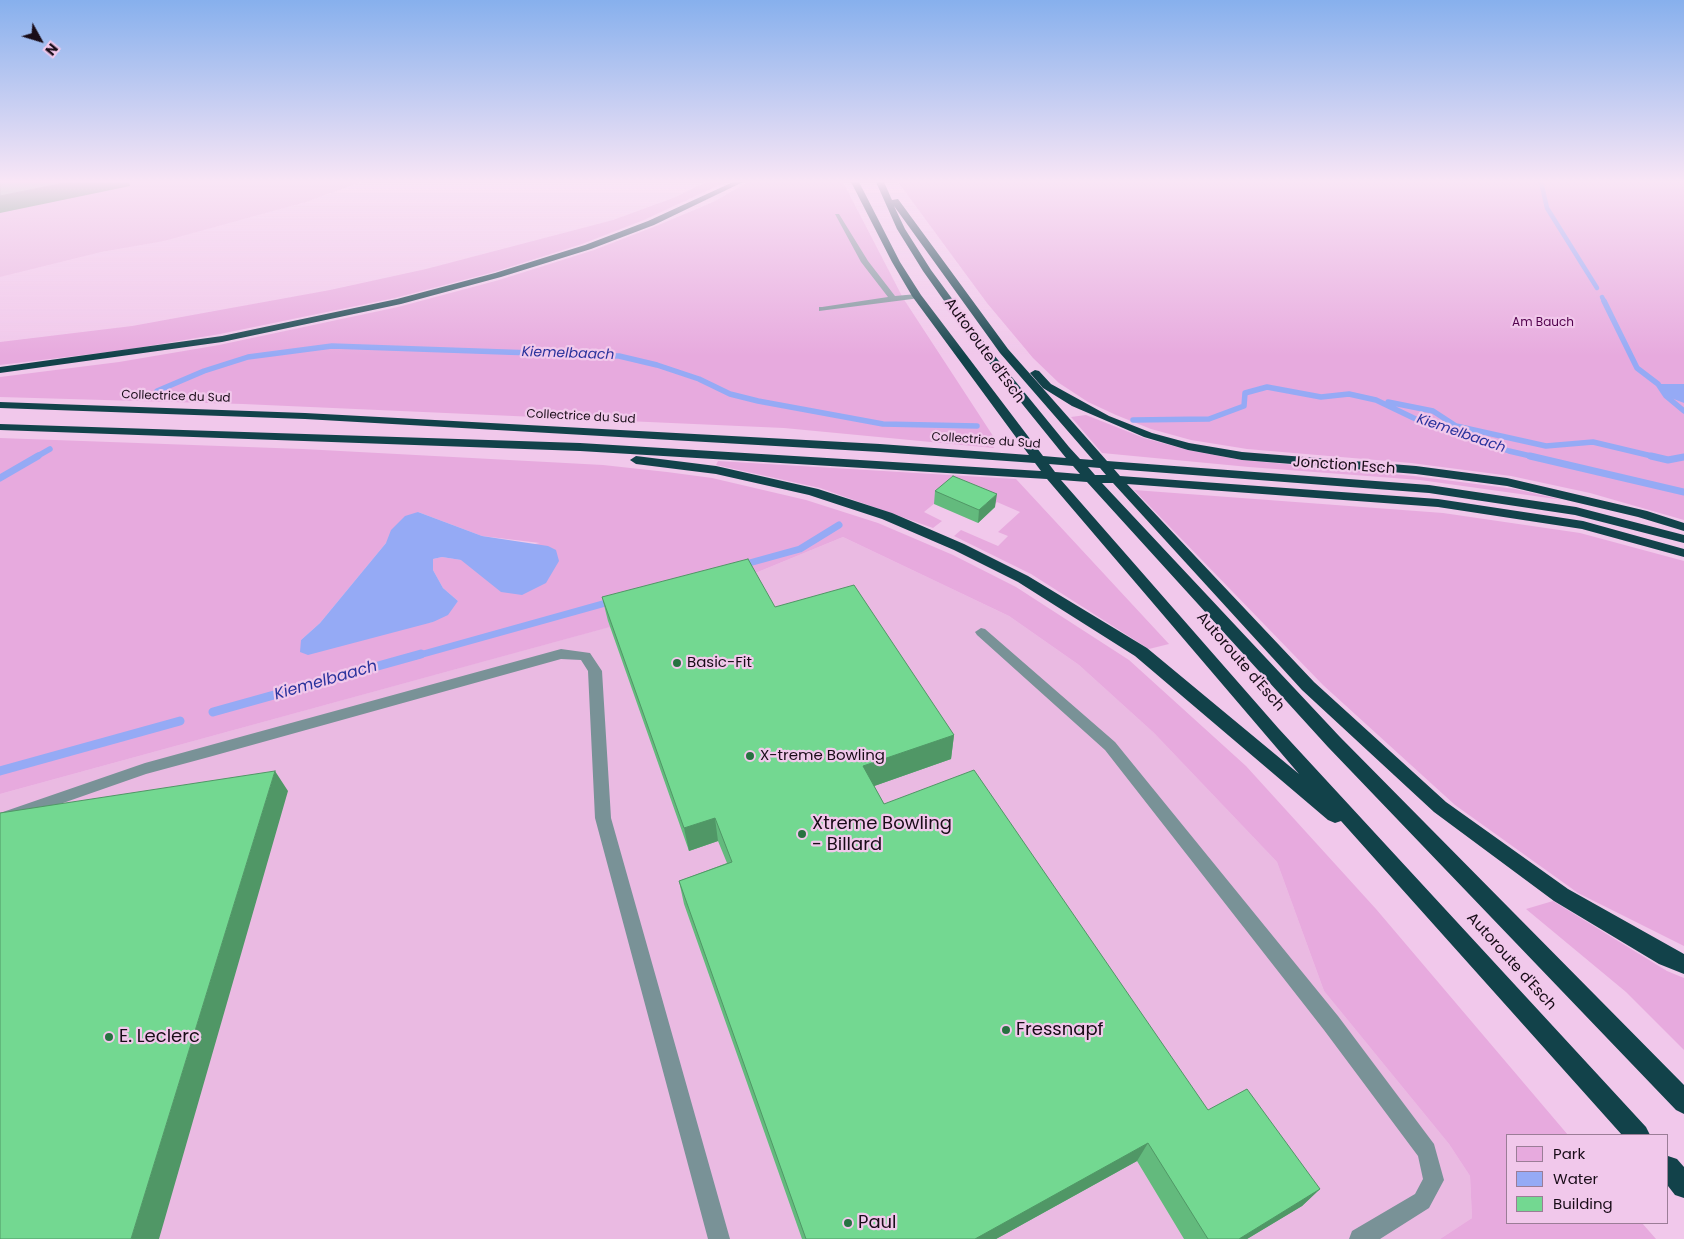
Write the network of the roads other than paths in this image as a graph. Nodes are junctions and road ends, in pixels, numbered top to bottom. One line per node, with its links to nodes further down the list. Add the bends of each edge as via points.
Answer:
1 (607, 240): 10 (highway, via 498,275 398,302 222,339)
2 (852, 240): 7 (lane)
3 (885, 240): 6 (highway, Autoroute d'Esch)
4 (908, 240): 22 (highway, Autoroute d'Esch, via 985,351 1100,490 1334,742)
5 (923, 240): 9 (highway)
6 (917, 296): 7 (lane); 20 (highway, Autoroute d'Esch, via 1060,487 1273,734)
7 (893, 299): 8 (lane)
8 (822, 309)
9 (996, 338): 15 (highway, via 1012,349 1047,386 1076,404 1148,435 1188,446 1242,456 1416,470 1507,482); 21 (highway, via 1004,352 1090,452 1308,686 1440,807 1561,895 1666,957)
10 (0, 370)
11 (0, 405): 14 (highway, Collectrice du Sud, via 315,416 870,447)
12 (0, 427): 13 (highway)
13 (280, 436): 17 (highway, via 580,447 899,465 1438,503 1583,526); 20 (highway, via 648,461 763,479 887,516 1024,579 1141,652)
14 (1160, 468): 16 (highway, Jonction Esch, via 1429,488 1525,502)
15 (1684, 527)
16 (1684, 539)
17 (1684, 553)
18 (981, 632): 27 (lane, via 1110,746 1331,1023 1427,1151 1434,1180 1422,1201)
19 (0, 819): 26 (lane, via 145,769 561,654 585,656 595,671 603,818)
20 (1386, 859): 23 (highway, Autoroute d'Esch)
21 (1684, 964)
22 (1684, 1102)
23 (1637, 1134)
24 (1669, 1169): 25 (highway)
25 (1684, 1186)
26 (720, 1239)
27 (1360, 1239)

